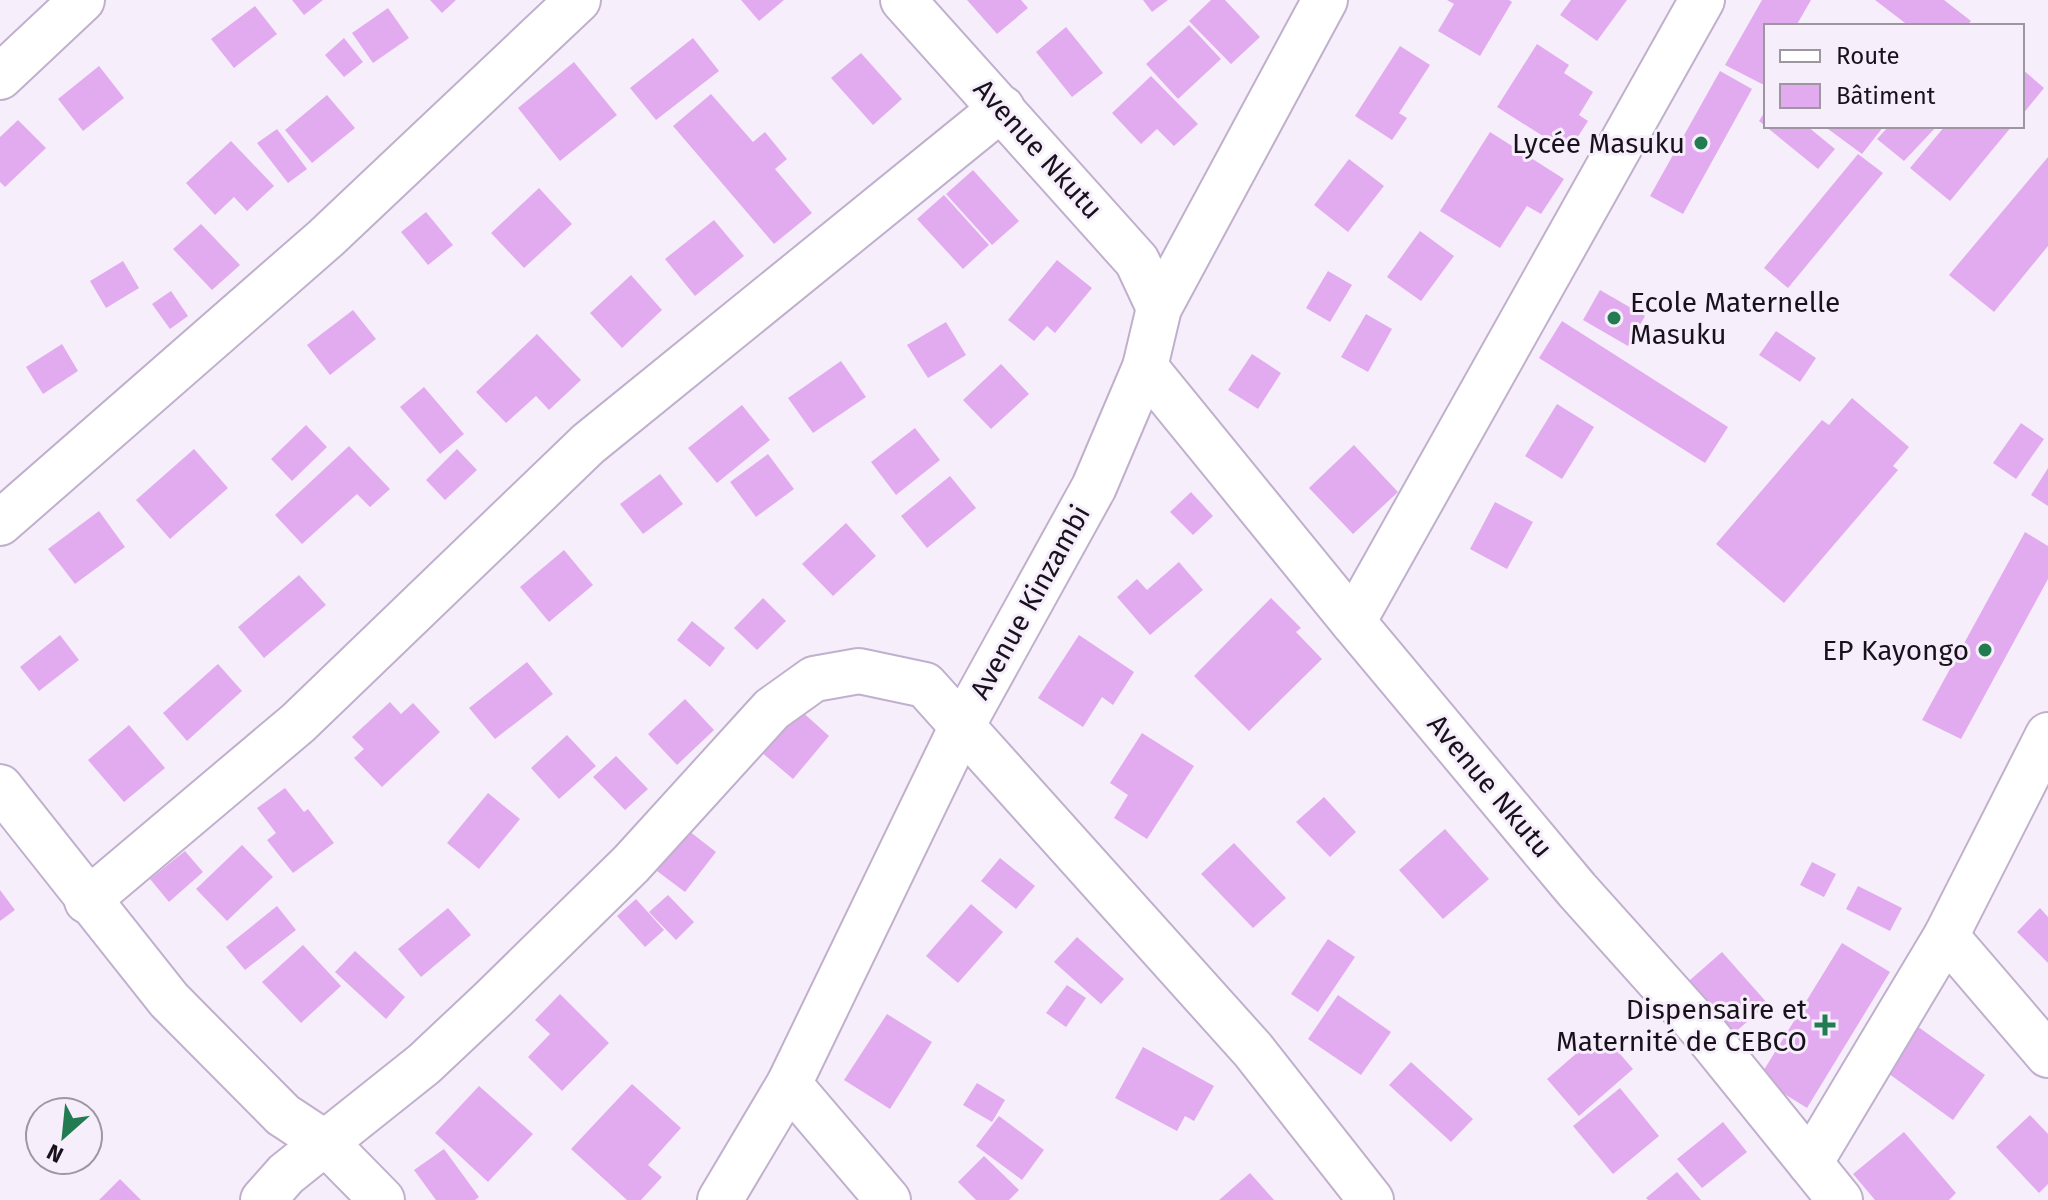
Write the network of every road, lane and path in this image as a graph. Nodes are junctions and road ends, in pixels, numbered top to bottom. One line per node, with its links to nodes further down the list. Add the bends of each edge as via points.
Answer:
1 (82, 0): 6 (street)
2 (578, 0): 10 (street, via 326,238)
3 (903, 0): 7 (street, Avenue Nkutu)
4 (1702, 0): 11 (street)
5 (1308, 8): 8 (street, Avenue Kinzambi)
6 (0, 77)
7 (1002, 108): 8 (street, Avenue Nkutu, via 1137,261); 15 (street, via 588,444 298,723)
8 (1159, 308): 9 (street, Avenue Kinzambi)
9 (1145, 367): 11 (street, Avenue Nkutu); 12 (street, Avenue Kinzambi, via 1094,487)
10 (0, 523)
11 (1353, 622): 20 (street, Avenue Nkutu)
12 (962, 726): 18 (street, Avenue Kinzambi); 19 (street, via 925,685 859,671 814,679 772,709 631,864 491,1001); 25 (street, via 1253,1050)
13 (2048, 735): 16 (street)
14 (0, 787): 15 (street)
15 (87, 901): 19 (street, via 169,1000 283,1115)
16 (1946, 936): 17 (street); 20 (street)
17 (2048, 1055)
18 (789, 1084): 23 (street, Avenue Kinzambi); 24 (street)
19 (327, 1144): 21 (street, via 286,1174); 22 (street)
20 (1810, 1163): 26 (street, Avenue Nkutu)
21 (263, 1200)
22 (382, 1200)
23 (720, 1200)
24 (888, 1200)
25 (1371, 1200)
26 (1840, 1200)

